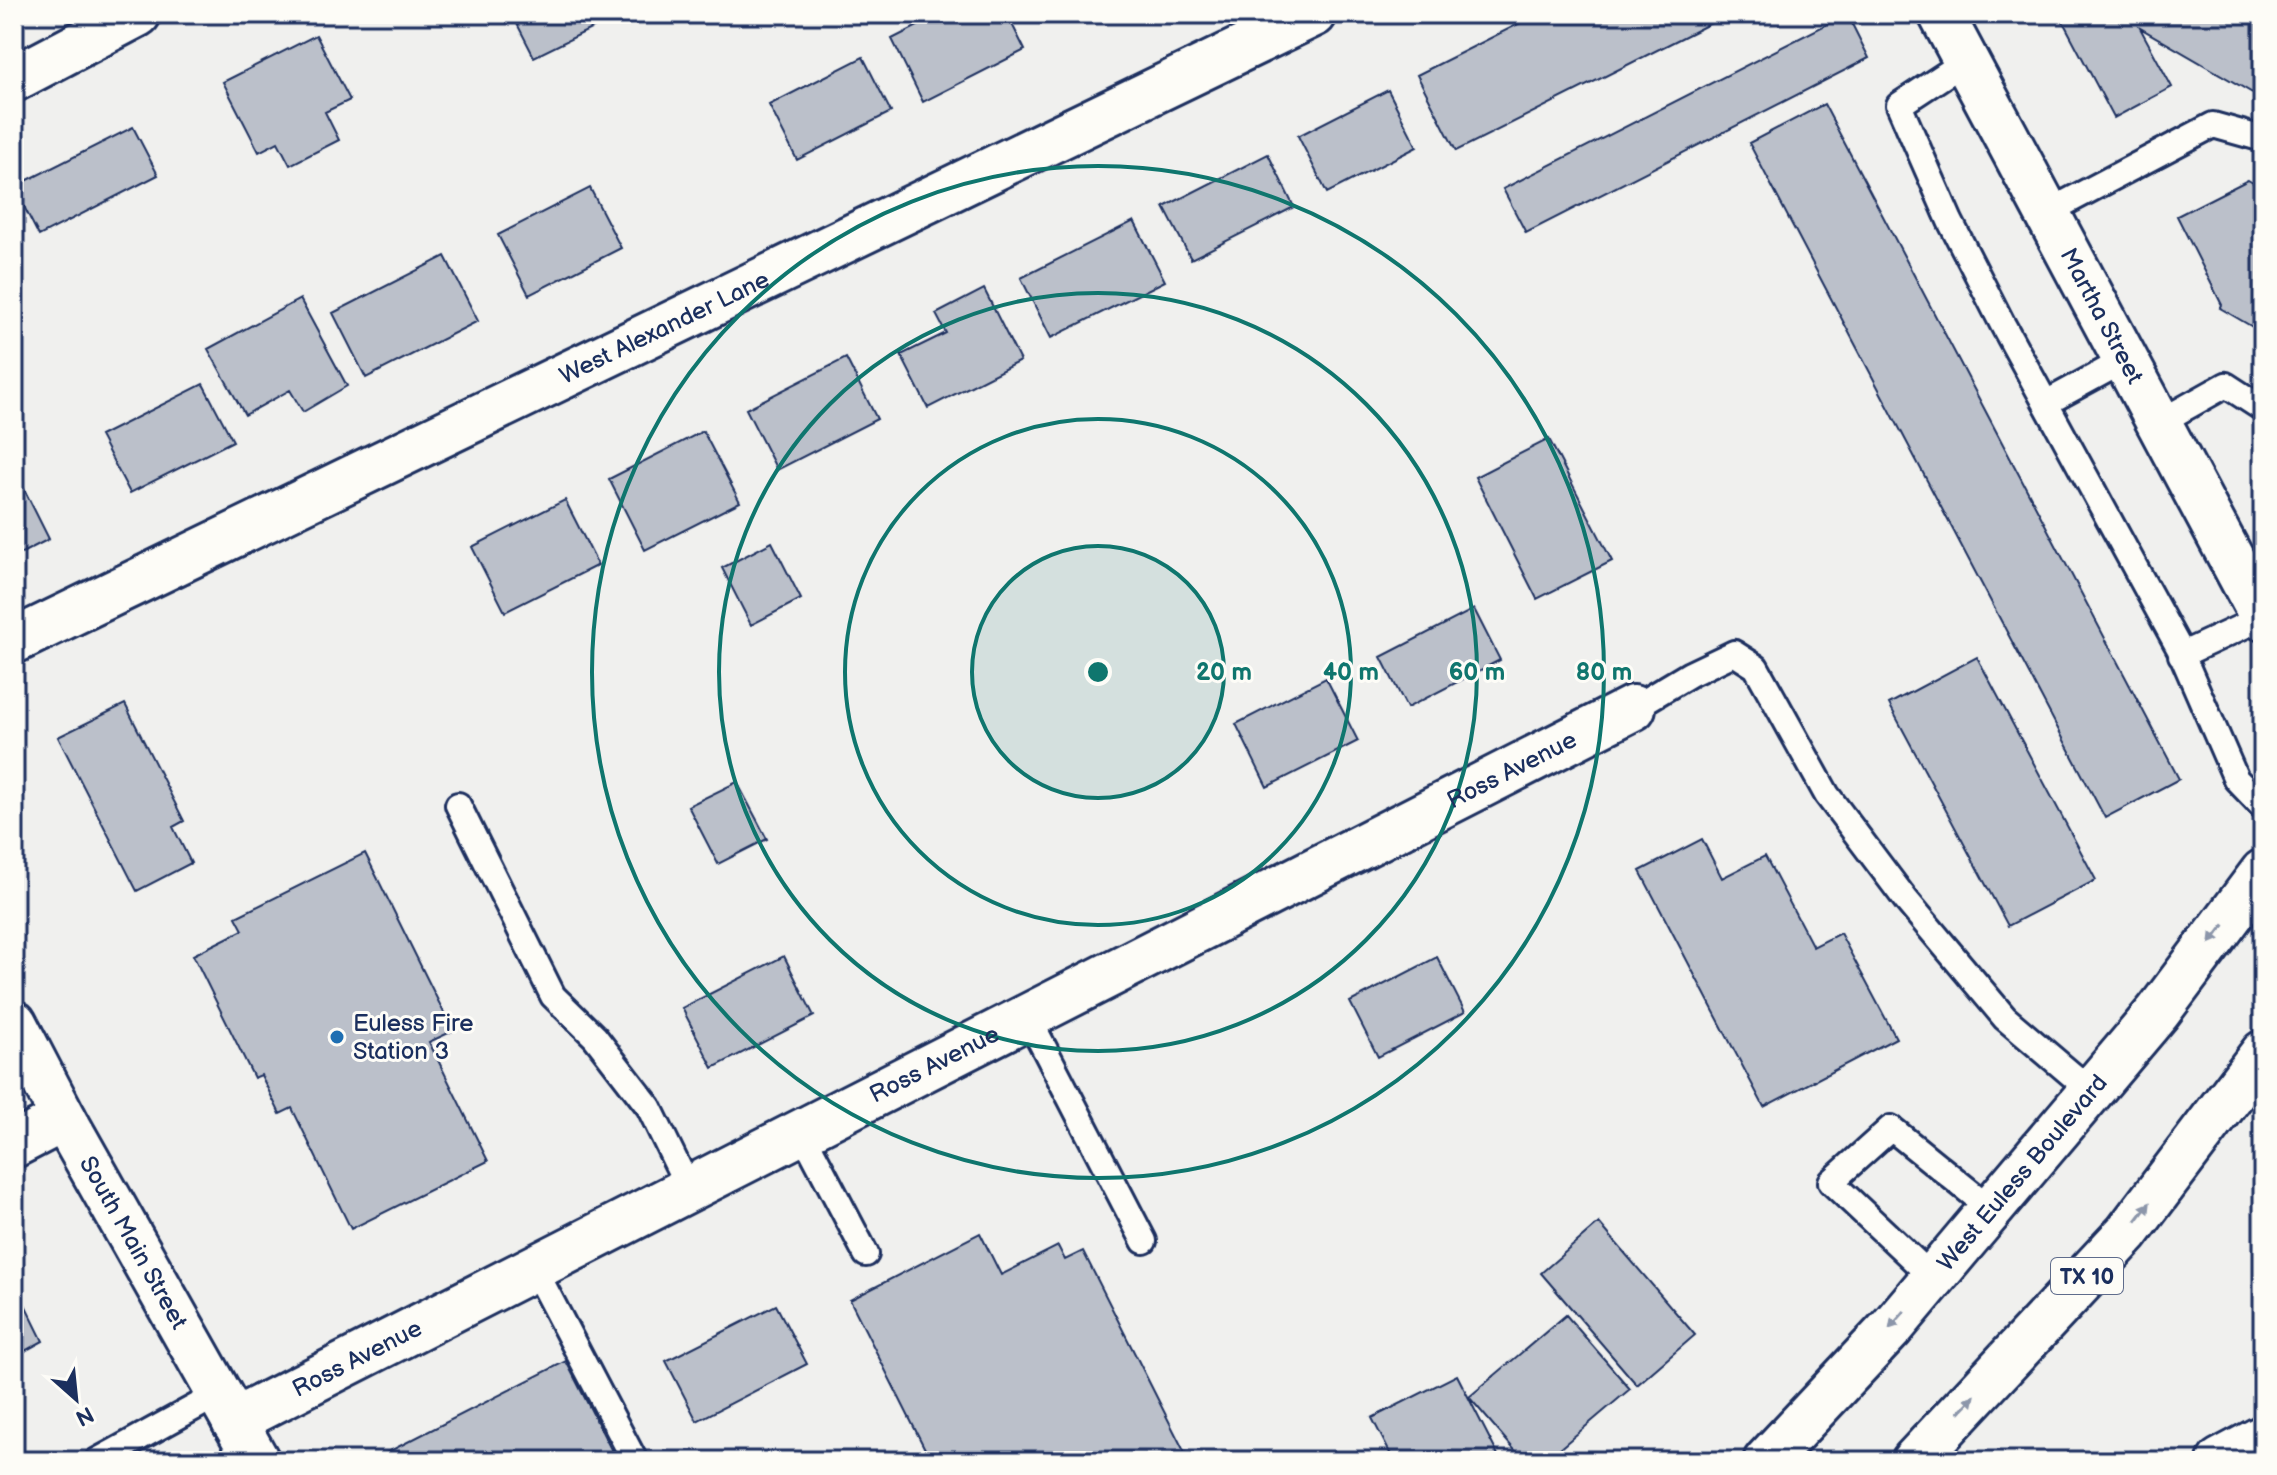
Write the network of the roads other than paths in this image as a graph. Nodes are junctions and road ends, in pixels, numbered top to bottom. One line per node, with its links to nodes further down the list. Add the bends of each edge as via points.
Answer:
1 (138, 14): 5 (street)
2 (1314, 14): 13 (street, West Alexander Lane)
3 (1941, 14): 4 (street, Martha Street)
4 (1966, 61): 7 (street, Martha Street); 9 (lane, via 1899,105 1950,221)
5 (14, 79)
6 (2263, 139): 7 (lane, via 2213,125)
7 (2046, 213): 8 (street, Martha Street)
8 (2125, 360): 9 (lane); 11 (street, Martha Street)
9 (2046, 403): 14 (lane)
10 (2263, 409): 11 (lane, via 2226,385)
11 (2158, 423): 12 (street, Martha Street)
12 (2263, 618): 14 (lane)
13 (14, 641)
14 (2181, 655): 17 (lane, via 2236,779)
15 (1633, 708): 19 (street, Ross Avenue); 22 (lane, via 1734,653 1756,667 1827,795 1906,900 2005,1018)
16 (458, 805): 26 (lane, via 553,996 595,1037 649,1107)
17 (2263, 807)
18 (2263, 872): 22 (street, West Euless Boulevard, one-way to 22)
19 (1028, 1017): 24 (street, Ross Avenue); 28 (lane)
20 (14, 1023): 23 (street, South Main Street)
21 (2263, 1053): 39 (street, TX 10, one-way to 21, via 2127,1233)
22 (2091, 1091): 27 (street, West Euless Boulevard)
23 (64, 1119): 25 (street); 32 (street, South Main Street)
24 (802, 1132): 26 (street, Ross Avenue); 29 (lane)
25 (14, 1145)
26 (689, 1189): 30 (street, Ross Avenue)
27 (1991, 1209): 31 (street, West Euless Boulevard); 31 (lane, via 1891,1128 1831,1182)
28 (1144, 1241)
29 (866, 1254)
30 (534, 1268): 32 (street, Ross Avenue); 38 (lane)
31 (1933, 1278): 34 (street, West Euless Boulevard, one-way to 34)
32 (226, 1408): 36 (lane); 37 (street, South Main Street)
33 (2263, 1438): 35 (street)
34 (1774, 1458)
35 (2222, 1460)
36 (97, 1461)
37 (257, 1461)
38 (635, 1461)
39 (1914, 1461)

